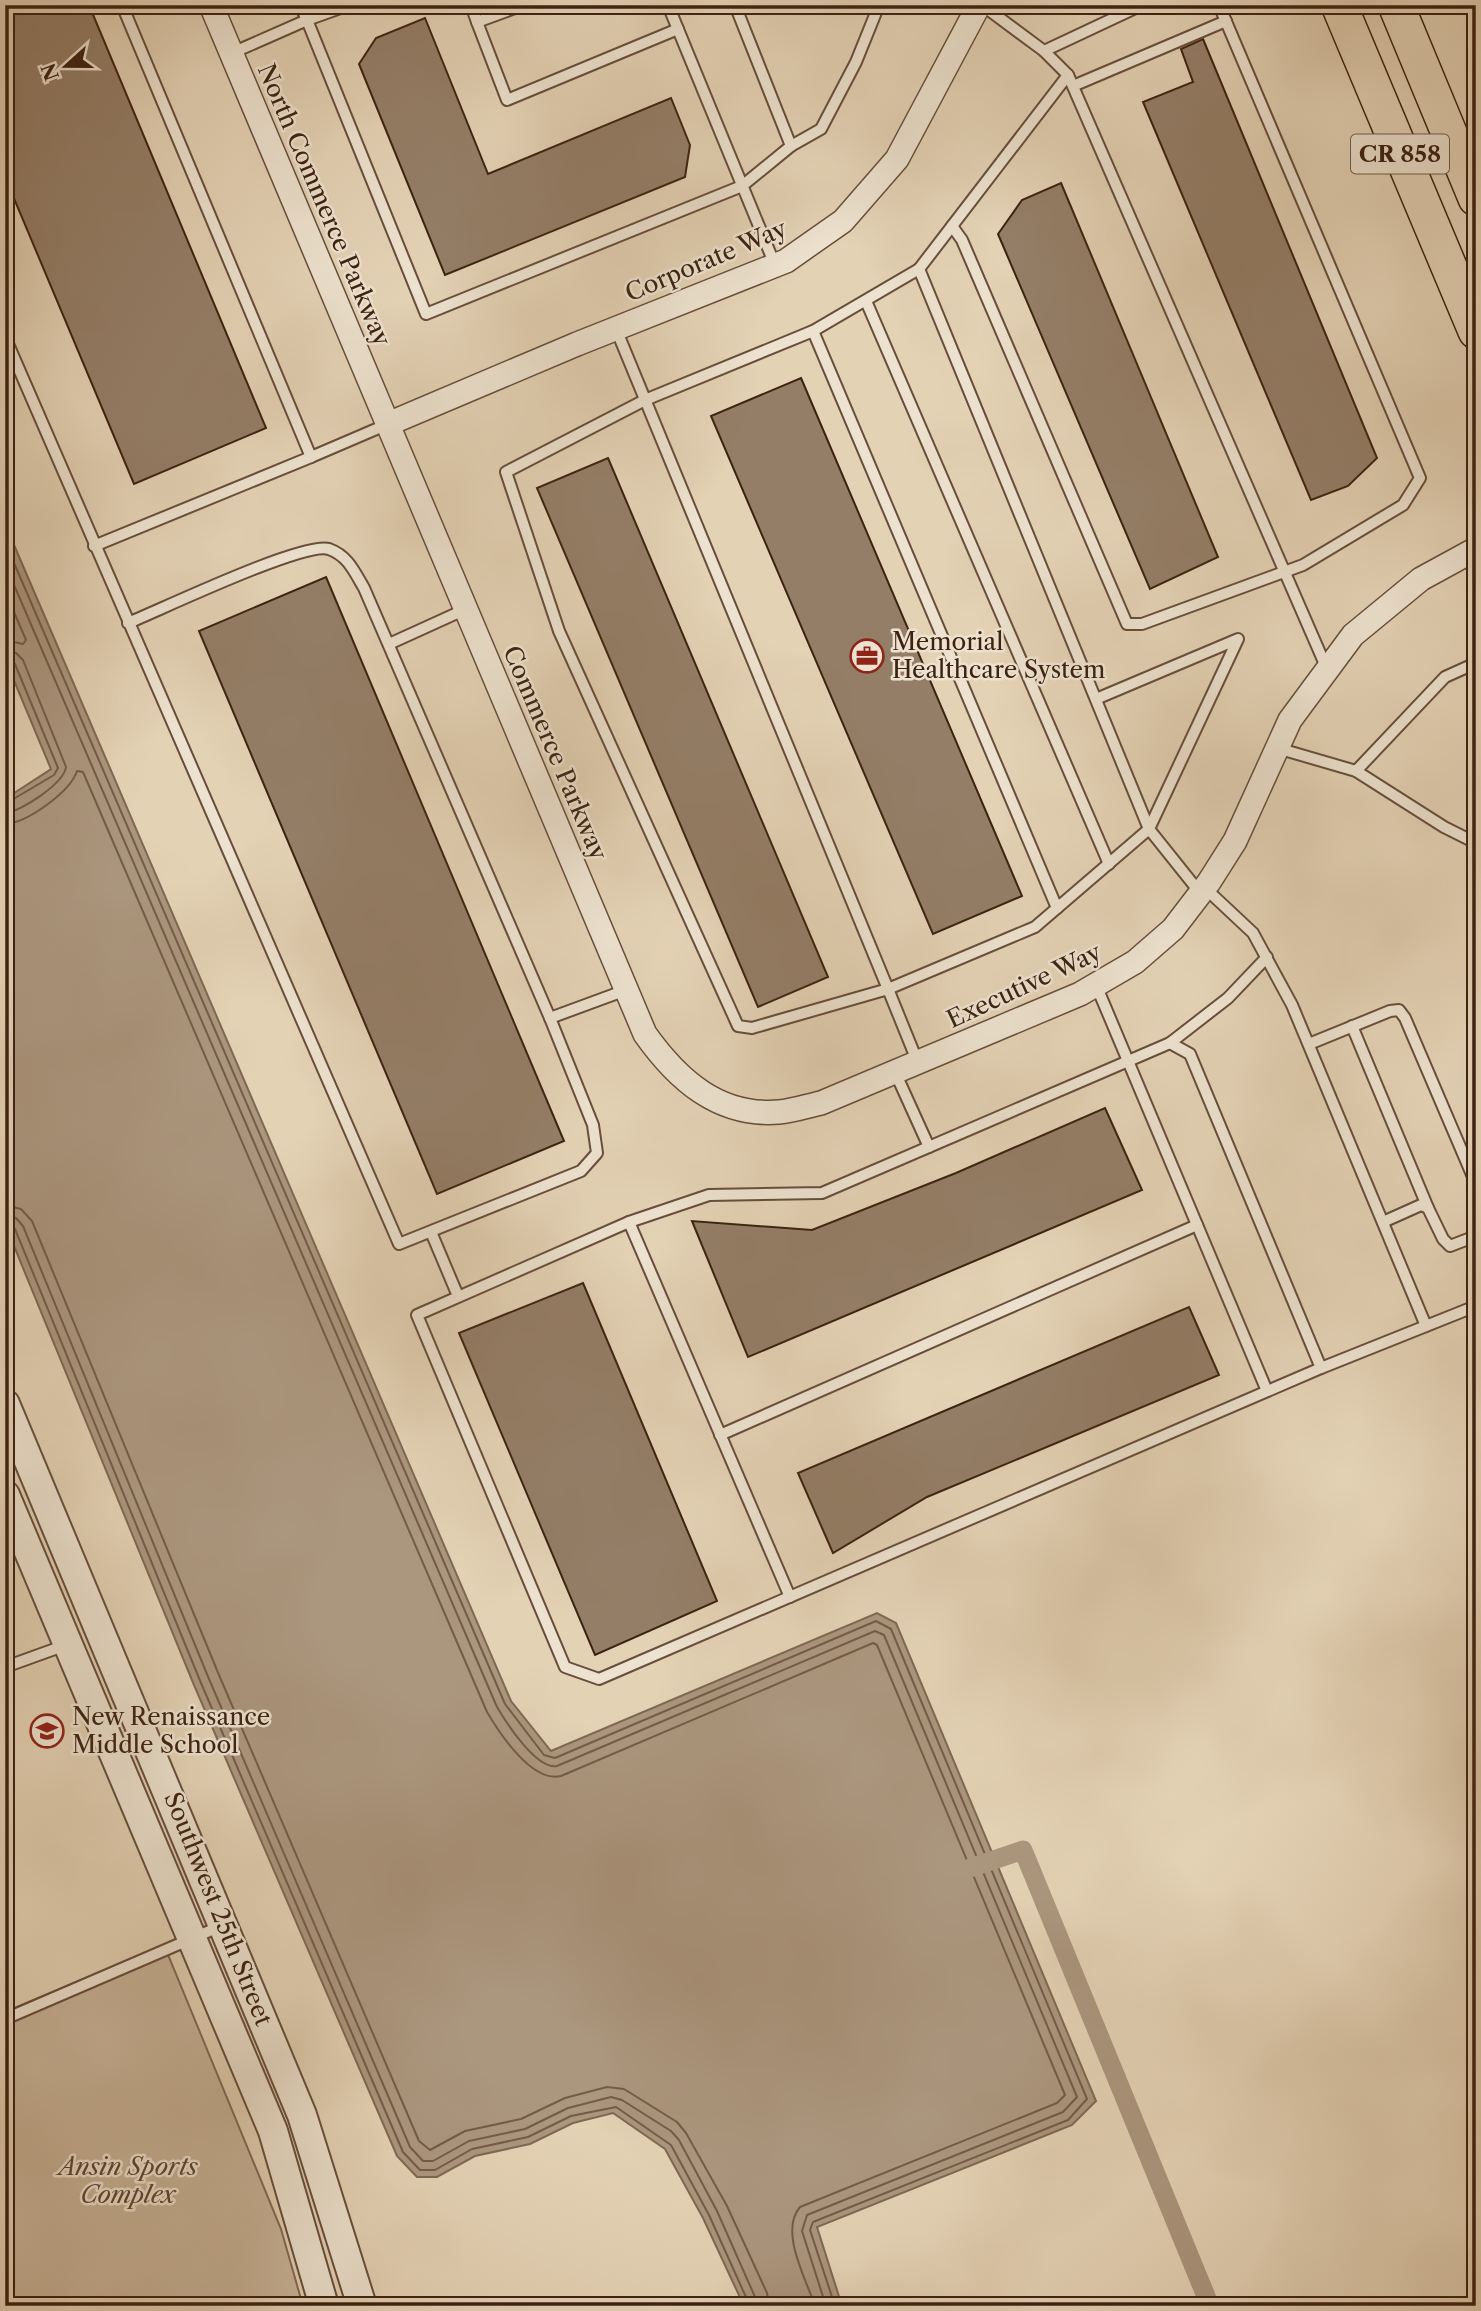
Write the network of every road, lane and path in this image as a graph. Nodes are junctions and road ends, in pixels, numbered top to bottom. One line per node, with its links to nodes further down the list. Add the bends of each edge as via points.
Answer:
1 (122, 5): 35 (lane)
2 (211, 5): 20 (street, North Commerce Parkway)
3 (300, 5): 15 (lane)
4 (349, 5): 15 (lane)
5 (471, 5): 17 (lane)
6 (523, 5): 17 (lane)
7 (668, 5): 18 (lane)
8 (879, 5): 22 (lane, via 821,129)
9 (980, 5): 19 (lane); 26 (street, Corporate Way, via 897,159 844,221)
10 (1142, 5): 19 (lane)
11 (1219, 5): 16 (lane)
12 (1339, 5): 31 (main road, CR 858)
13 (1396, 5): 24 (main road, CR 858)
14 (739, 7): 22 (lane)
15 (307, 20): 20 (lane); 23 (lane, via 426,314)
16 (1226, 21): 21 (lane); 38 (lane, via 1420,478 1403,505 1303,565)
17 (477, 22): 18 (lane, via 507,100)
18 (678, 29): 23 (lane)
19 (1044, 51): 21 (lane)
20 (232, 53): 34 (street, North Commerce Parkway)
21 (1070, 80): 25 (lane); 38 (lane)
22 (792, 146): 23 (lane)
23 (742, 186): 26 (lane)
24 (1476, 198)
25 (952, 226): 27 (lane); 38 (lane, via 962,240 1127,624 1142,624)
26 (775, 265): 29 (street, Corporate Way)
27 (919, 269): 28 (lane); 44 (lane)
28 (866, 301): 30 (lane); 49 (lane)
29 (615, 329): 33 (lane); 34 (street, Corporate Way)
30 (813, 331): 33 (lane); 51 (lane)
31 (1476, 331)
32 (5, 337): 36 (lane)
33 (645, 400): 54 (lane); 54 (lane, via 506,472 559,631 738,1026 752,1028)
34 (388, 424): 35 (lane); 39 (street, Commerce Parkway)
35 (311, 457): 36 (lane)
36 (94, 546): 40 (lane)
37 (1476, 549): 43 (street, Executive Way, via 1421,579 1353,635)
38 (1285, 570): 43 (lane)
39 (466, 609): 41 (lane); 55 (street, Commerce Parkway)
40 (128, 623): 41 (lane, via 292,554 327,548 348,559); 70 (lane, via 399,1244)
41 (389, 645): 56 (lane)
42 (1476, 663): 46 (lane, via 1445,677)
43 (1328, 669): 45 (street, Executive Way, via 1290,719)
44 (1096, 699): 47 (lane); 47 (lane, via 1238,639)
45 (1277, 748): 46 (lane); 50 (street, Executive Way, via 1235,841)
46 (1356, 771): 48 (lane)
47 (1149, 829): 49 (lane); 50 (lane)
48 (1476, 842)
49 (1109, 863): 51 (lane)
50 (1203, 891): 52 (lane, via 1253,933); 53 (street, Executive Way, via 1173,929)
51 (1057, 908): 54 (lane, via 1035,927)
52 (1267, 957): 58 (lane, via 1228,998); 59 (lane)
53 (1096, 985): 60 (lane); 61 (street, Executive Way)
54 (888, 989): 61 (lane)
55 (626, 990): 56 (lane); 63 (street, Commerce Parkway, via 645,1034)
56 (550, 1018): 70 (lane, via 593,1125 597,1153 581,1171)
57 (1352, 1026): 59 (lane); 65 (lane, via 1399,1010); 66 (lane)
58 (1170, 1043): 60 (lane); 75 (lane, via 1190,1054)
59 (1309, 1044): 68 (lane)
60 (1128, 1060): 64 (lane); 69 (lane)
61 (918, 1063): 62 (street, Executive Way)
62 (895, 1072): 63 (street, Executive Way, via 821,1103 777,1112 736,1108); 64 (lane)
63 (694, 1090)
64 (929, 1147): 67 (lane, via 822,1194 709,1195)
65 (1476, 1184)
66 (1428, 1208): 68 (lane, via 1421,1205); 71 (lane, via 1450,1246)
67 (629, 1222): 72 (lane); 78 (lane)
68 (1383, 1222): 74 (lane)
69 (1197, 1225): 76 (lane); 78 (lane)
70 (431, 1232): 72 (lane)
71 (1476, 1236)
72 (458, 1296): 80 (lane, via 417,1315 565,1667 599,1679)
73 (1476, 1306): 74 (lane)
74 (1426, 1326): 75 (lane)
75 (1321, 1368): 76 (lane)
76 (1267, 1391): 80 (lane)
77 (5, 1404): 83 (street, Southwest 25th Street)
78 (720, 1435): 80 (lane)
79 (5, 1494): 81 (street, Southwest 25th Street)
80 (790, 1597)
81 (69, 1644): 82 (lane); 84 (street, Southwest 25th Street)
82 (5, 1667)
83 (224, 1925): 84 (lane); 87 (street, Southwest 25th Street, via 302,2115)
84 (193, 1937): 85 (lane); 86 (street, Southwest 25th Street, via 273,2131)
85 (5, 2019)
86 (324, 2306)
87 (362, 2306)

